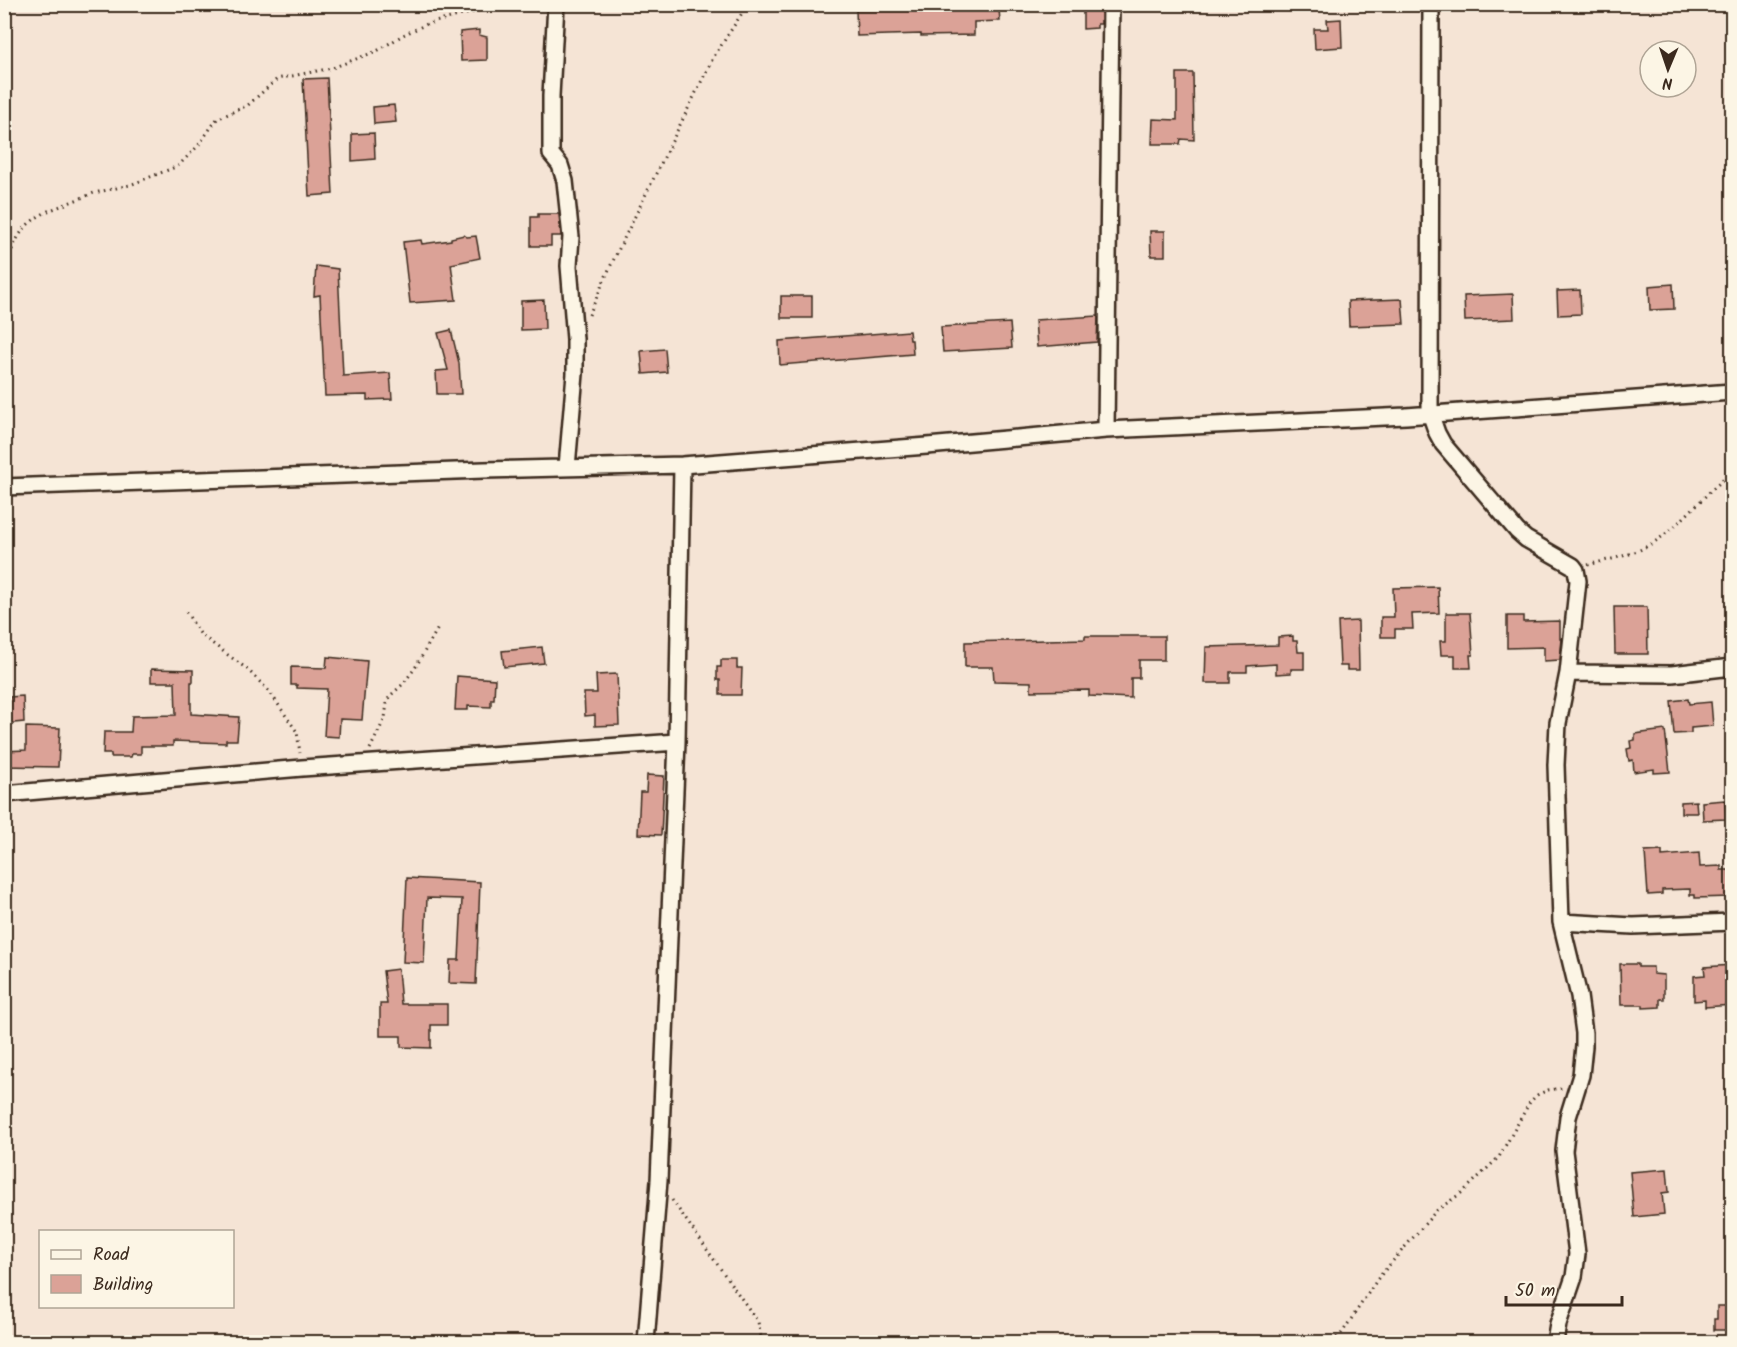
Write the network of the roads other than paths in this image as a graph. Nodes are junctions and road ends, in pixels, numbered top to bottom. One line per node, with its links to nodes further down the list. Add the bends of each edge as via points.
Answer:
1 (556, 4): 8 (street, via 551,154 565,181 575,339)
2 (1111, 4): 6 (street)
3 (1431, 4): 5 (street)
4 (1732, 392): 5 (street)
5 (1430, 413): 6 (street); 11 (street, via 1443,444 1517,531 1575,568 1578,590)
6 (1106, 430): 7 (street)
7 (682, 465): 8 (street); 12 (street)
8 (567, 467): 9 (street)
9 (4, 487)
10 (1732, 667): 11 (street, via 1672,674)
11 (1568, 673): 14 (street, via 1558,723 1556,765)
12 (676, 742): 13 (street); 16 (street, via 659,1181)
13 (4, 794)
14 (1561, 922): 15 (street, via 1634,926); 17 (street, via 1584,1033 1583,1060 1568,1117 1564,1151 1577,1254)
15 (1732, 922)
16 (646, 1342)
17 (1555, 1342)

